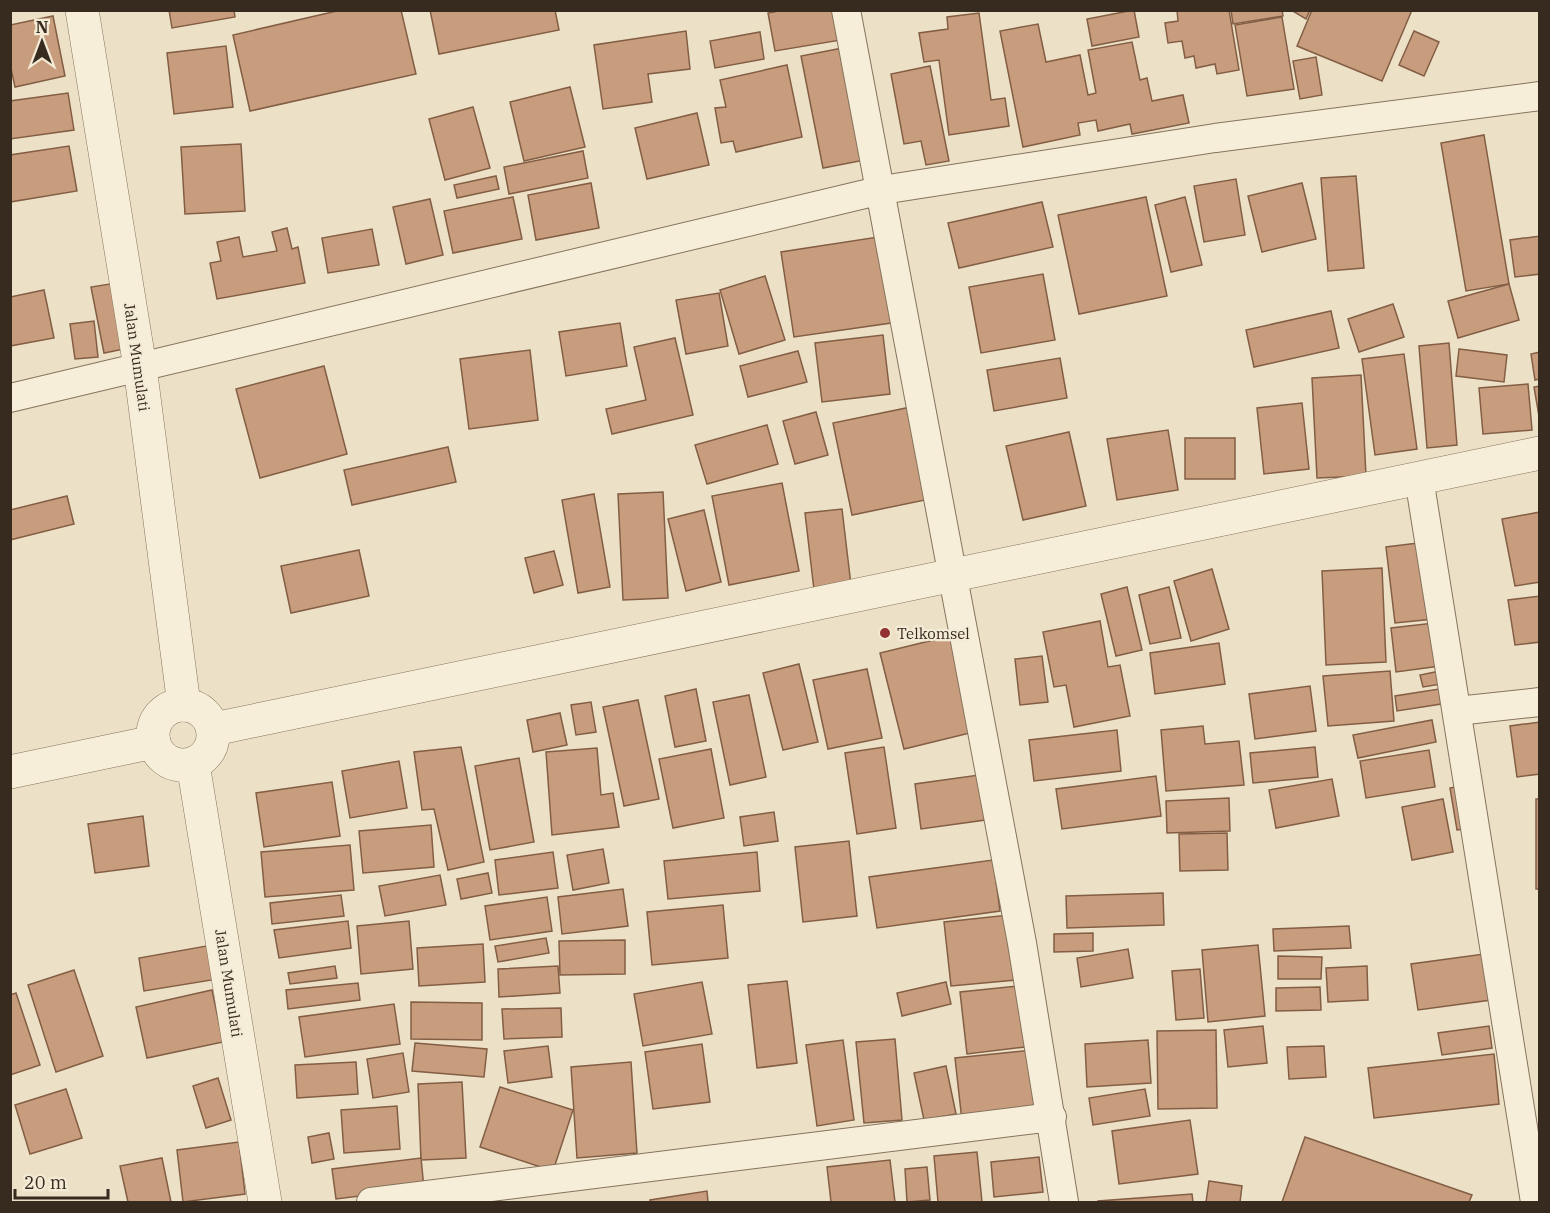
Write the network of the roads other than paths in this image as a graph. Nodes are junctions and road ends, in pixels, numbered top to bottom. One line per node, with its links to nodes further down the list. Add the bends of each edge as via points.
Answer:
1 (82, 10): 5 (street, Jalan Mumulati)
2 (846, 10): 4 (street)
3 (1539, 96): 4 (street, via 1215,138)
4 (882, 190): 5 (street); 9 (street)
5 (140, 367): 6 (street); 11 (street, Jalan Mumulati)
6 (10, 398)
7 (1539, 453): 8 (street)
8 (1419, 478): 9 (street); 12 (street)
9 (953, 575): 13 (street); 17 (street)
10 (1539, 702): 12 (street)
11 (184, 705): 13 (street, via 208,716); 14 (street, via 163,712 156,721)
12 (1457, 711): 21 (street)
13 (214, 729): 15 (street, via 210,750)
14 (154, 742): 15 (street, via 169,762); 16 (street)
15 (193, 764): 18 (street, Jalan Mumulati)
16 (10, 772)
17 (1052, 1117): 19 (street); 20 (street)
18 (265, 1203)
19 (370, 1203)
20 (1065, 1203)
21 (1535, 1203)

